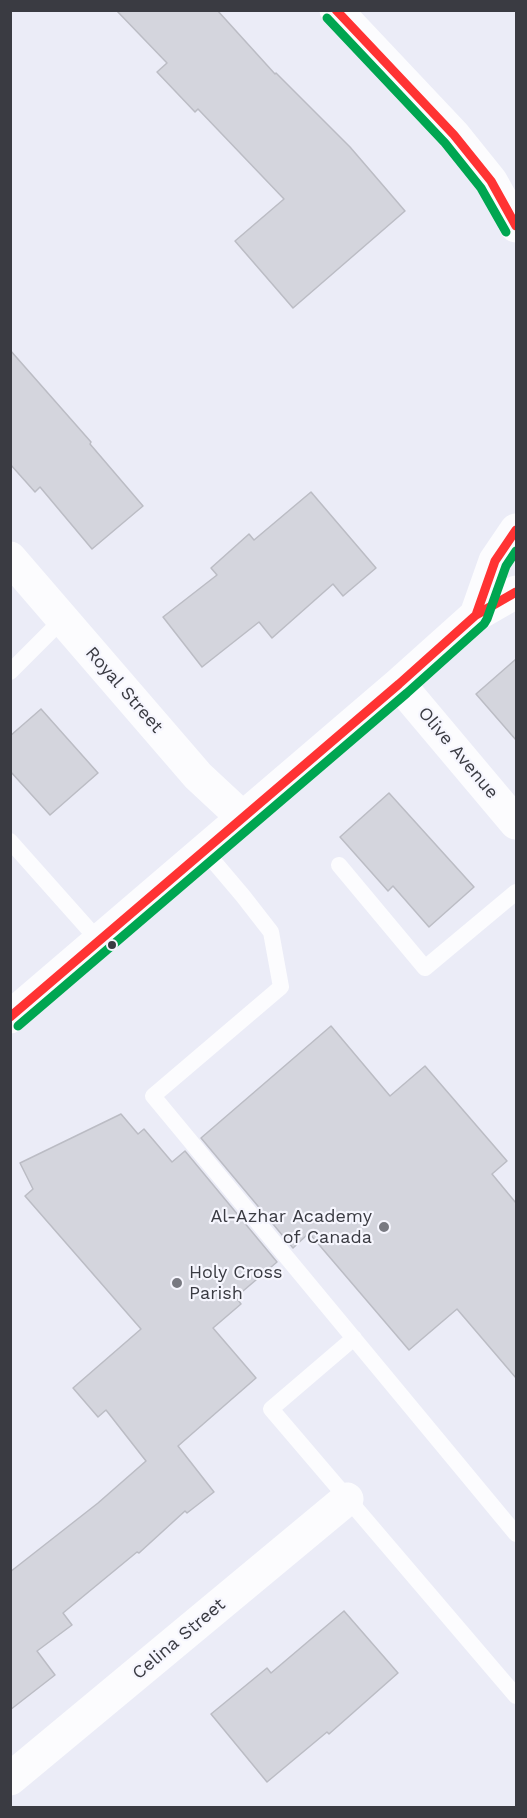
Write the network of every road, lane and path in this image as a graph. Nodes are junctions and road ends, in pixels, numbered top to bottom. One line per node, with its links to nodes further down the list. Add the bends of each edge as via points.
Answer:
1 (336, 10): 2 (main road, via 454,135)
2 (491, 182): 3 (main road); 4 (main road)
3 (516, 203)
4 (516, 226)
5 (516, 530): 8 (main road, via 495,561)
6 (10, 558): 9 (main road, Royal Street)
7 (516, 592): 8 (main road)
8 (476, 615): 11 (main road)
9 (63, 619): 10 (lane); 12 (main road, Royal Street, via 198,776)
10 (10, 672)
11 (399, 684): 12 (main road); 13 (main road, Olive Avenue)
12 (242, 817): 15 (main road)
13 (516, 823)
14 (10, 841): 18 (lane)
15 (204, 850): 18 (main road); 20 (lane, via 271,932 281,987 153,1096)
16 (339, 865): 17 (lane, via 426,968)
17 (516, 892)
18 (99, 941): 19 (main road)
19 (10, 1017)
20 (354, 1338): 21 (lane, via 271,1409); 22 (lane)
21 (347, 1499): 23 (lane); 24 (main road, Celina Street)
22 (516, 1534)
23 (516, 1696)
24 (10, 1779)

